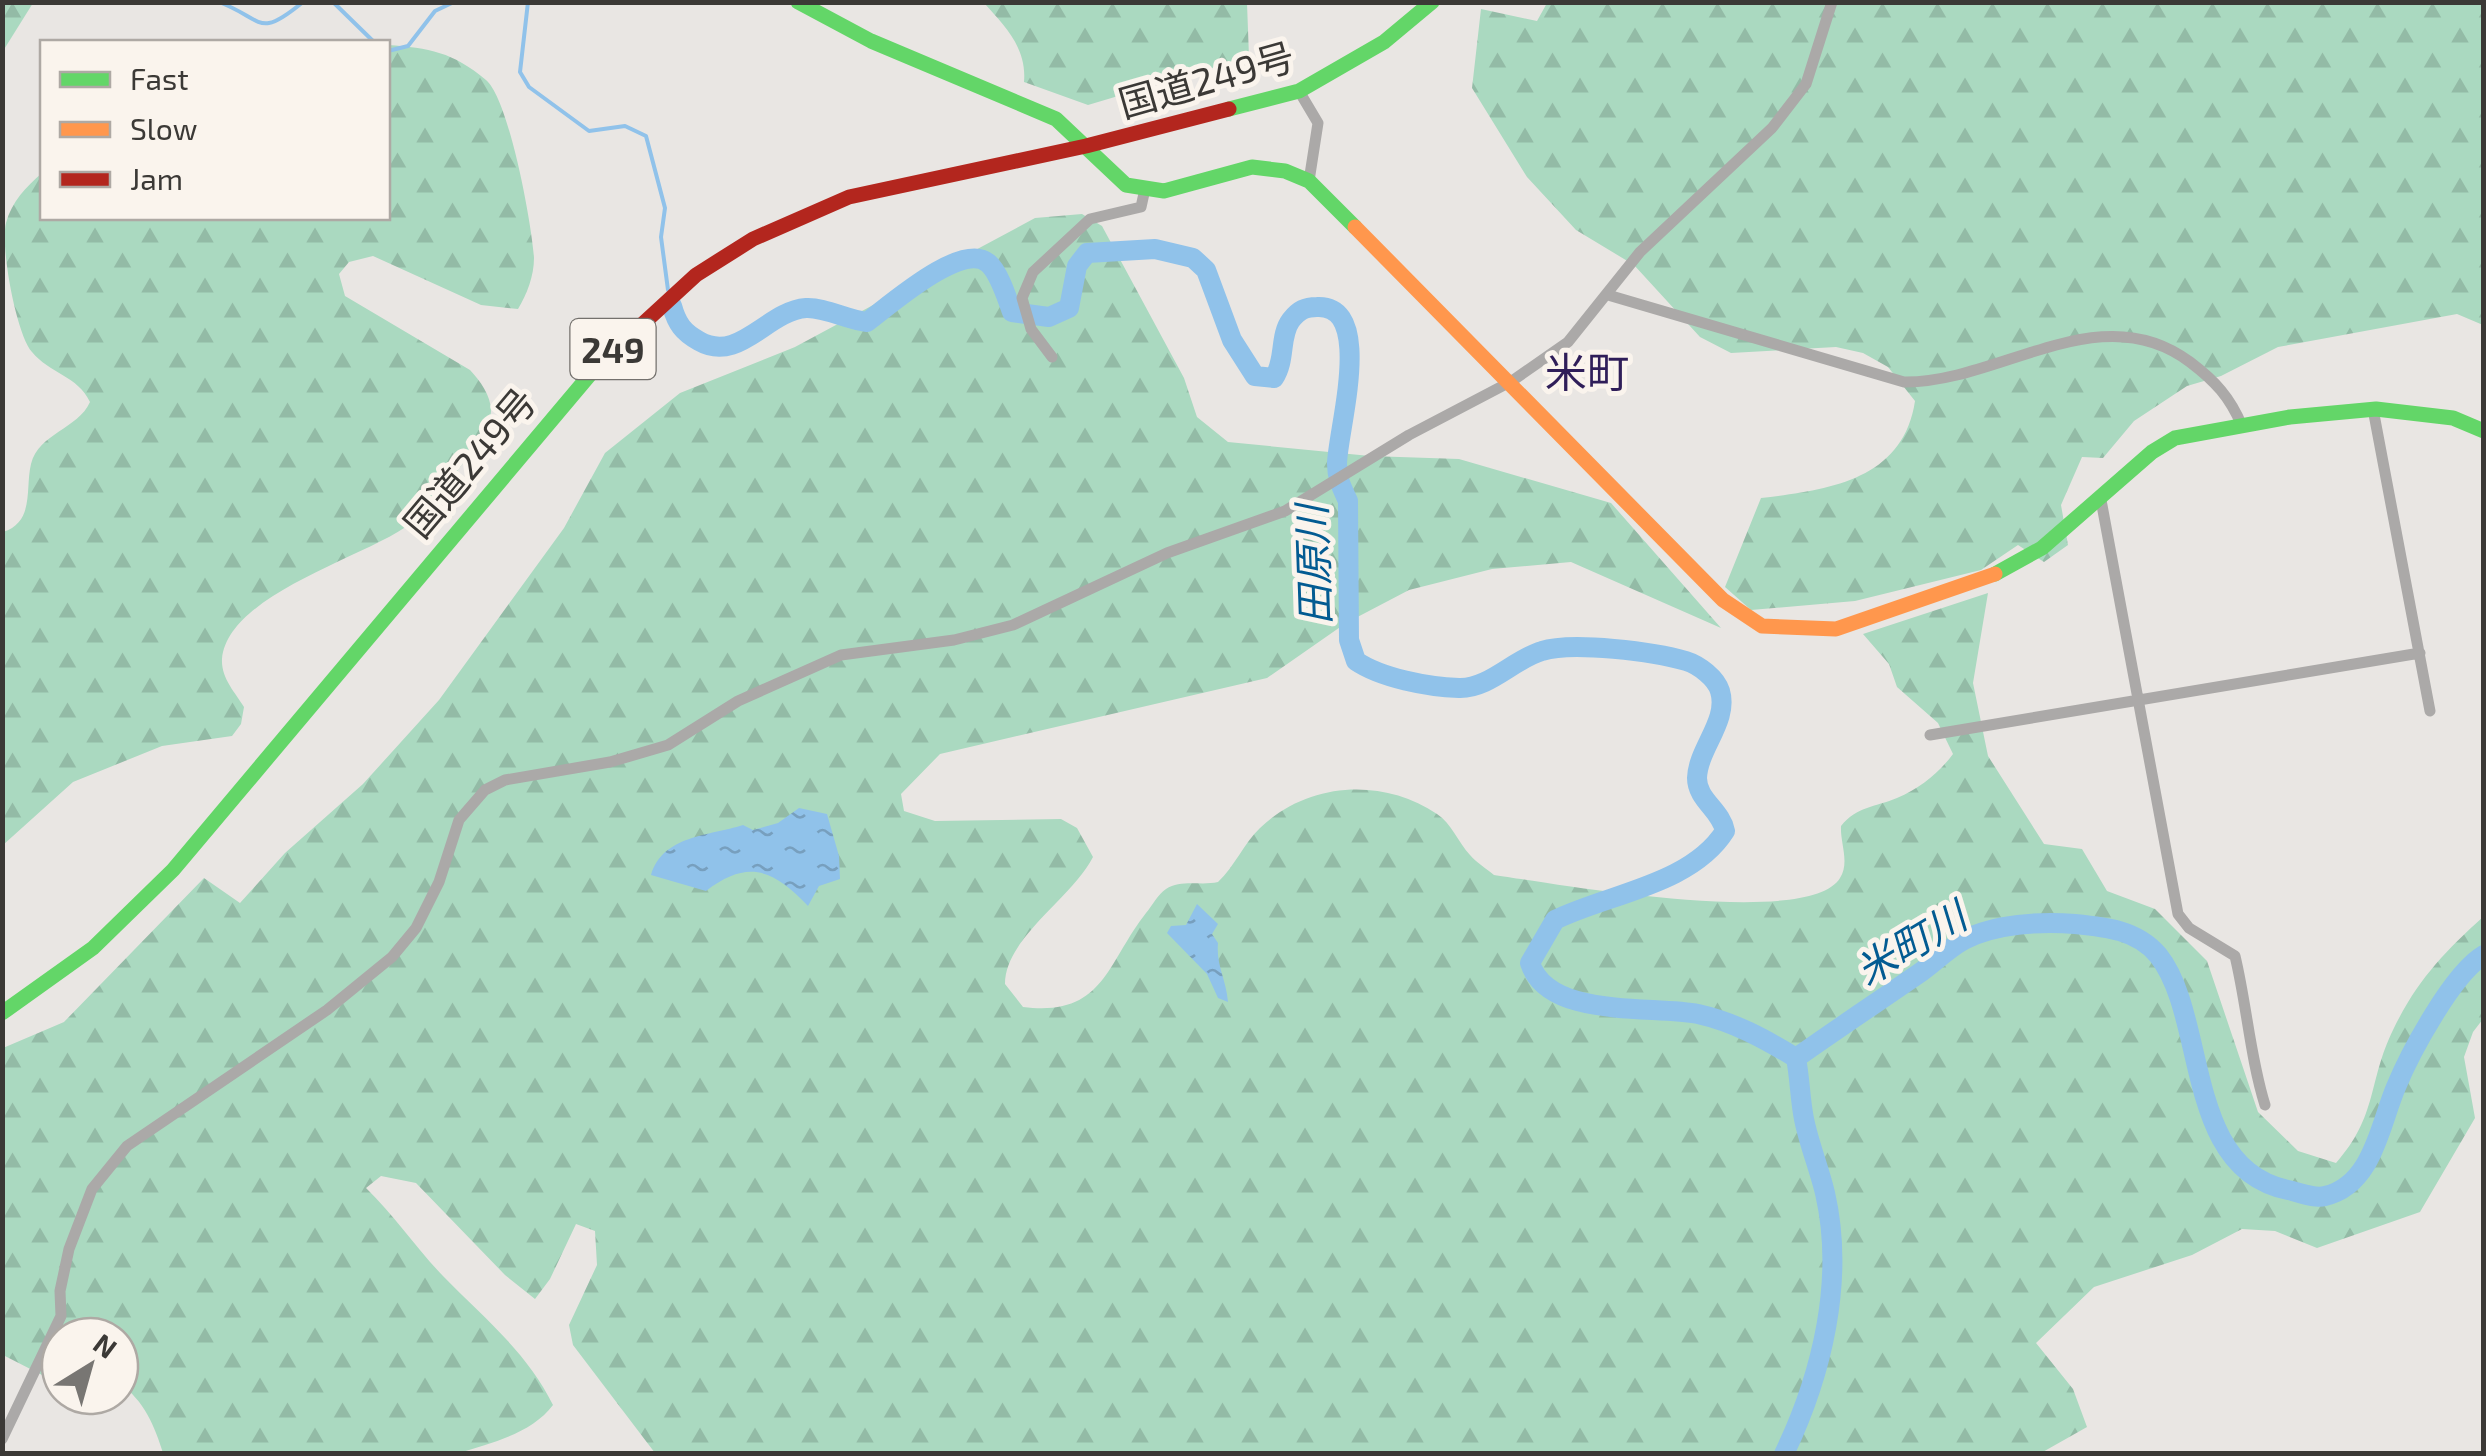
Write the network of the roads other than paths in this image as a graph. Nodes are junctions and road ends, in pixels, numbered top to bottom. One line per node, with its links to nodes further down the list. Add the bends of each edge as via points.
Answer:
1 (798, 2): 5 (main road, via 871,42 1056,119)
2 (1432, 2): 4 (main road, 国道249号 / 249, via 1384,42)
3 (1832, 2): 8 (street, via 1806,84 1772,128 1640,252)
4 (1298, 91): 5 (main road, 国道249号 / 249); 6 (street, via 1318,122)
5 (1086, 146): 7 (main road, via 1126,184); 19 (main road, 国道249号 / 249, via 849,197 753,238 696,275 580,380 160,885 105,942)
6 (1309, 181): 7 (main road, via 1252,167 1164,191); 10 (main road)
7 (1144, 190): 9 (street, via 1141,207 1090,219 1032,272 1022,298 1031,329)
8 (1608, 295): 10 (street, via 1568,342); 12 (street, via 1904,382 1948,378 2083,338 2141,337 2215,380)
9 (1052, 357)
10 (1512, 380): 14 (main road, via 1723,600 1762,626 1836,629 1940,596 2042,548); 21 (street, via 1285,511 1138,565 1013,624 954,640 841,655 738,700 668,744 484,790 458,820 439,882 392,957 327,1010 127,1146 92,1189 69,1250 60,1316)
11 (2373, 409): 12 (main road); 13 (main road, via 2445,412); 15 (street)
12 (2242, 426): 14 (main road, via 2176,438)
13 (2484, 431)
14 (2101, 500): 16 (street)
15 (2420, 653): 16 (street); 17 (street)
16 (2139, 704): 18 (street); 20 (street, via 2178,914 2236,956)
17 (2430, 711)
18 (1930, 735)
19 (2, 1014)
20 (2266, 1105)
21 (2, 1440)

